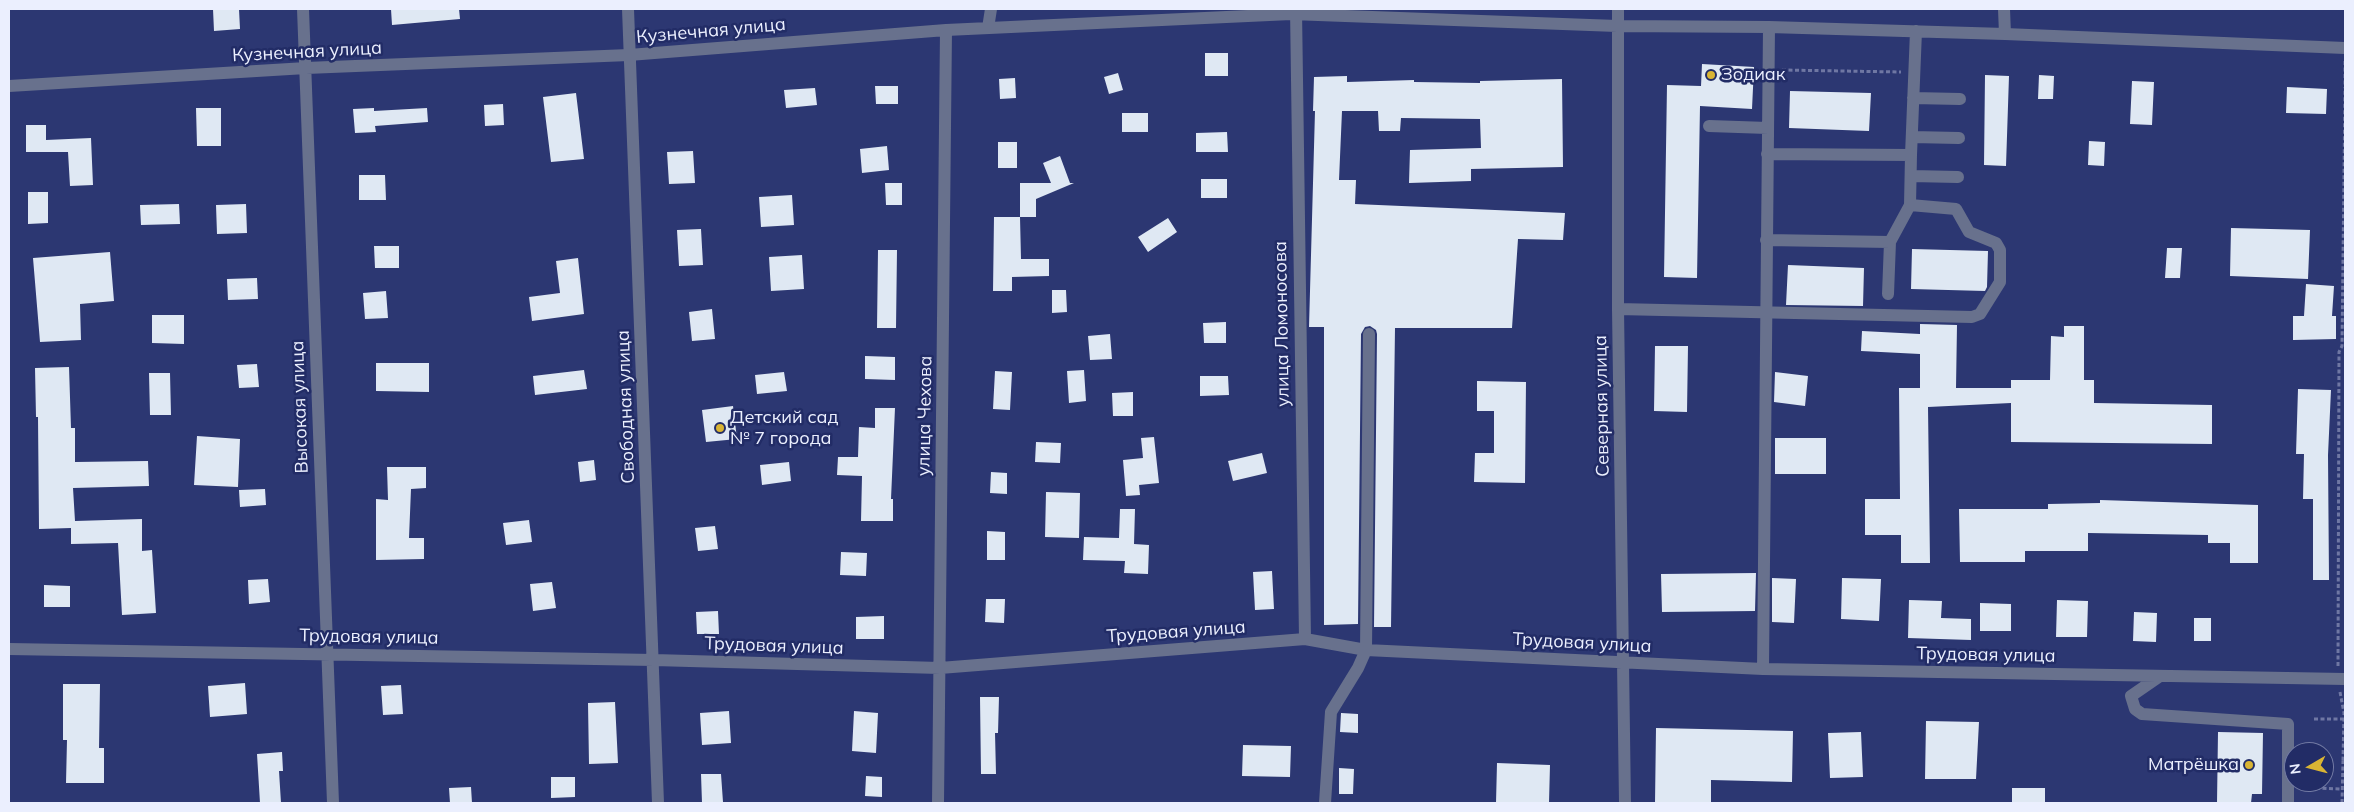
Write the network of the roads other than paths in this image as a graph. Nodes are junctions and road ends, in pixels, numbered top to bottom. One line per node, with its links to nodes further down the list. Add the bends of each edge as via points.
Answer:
1 (303, 9): 15 (street, Высокая улица)
2 (628, 9): 14 (street, Свободная улица)
3 (991, 9): 9 (street)
4 (1618, 9): 7 (street, Северная улица)
5 (2004, 9): 12 (street)
6 (1296, 11): 7 (street, Кузнечная улица); 9 (street, Кузнечная улица); 34 (street, улица Ломоносова)
7 (1617, 26): 8 (street, Кузнечная улица); 31 (street, Северная улица)
8 (1769, 27): 11 (street, Кузнечная улица); 20 (street)
9 (988, 28): 10 (street, Кузнечная улица)
10 (946, 30): 14 (street, Кузнечная улица); 40 (street, улица Чехова)
11 (1916, 31): 12 (street, Кузнечная улица); 17 (street)
12 (2005, 34): 13 (street, Кузнечная улица)
13 (2345, 48)
14 (629, 55): 15 (street, Кузнечная улица); 38 (street, Свободная улица)
15 (306, 68): 16 (street, Кузнечная улица); 37 (street, Высокая улица)
16 (9, 86)
17 (1913, 98): 18 (street); 21 (street)
18 (1960, 99)
19 (1709, 126): 20 (street)
20 (1768, 128): 23 (street)
21 (1912, 137): 22 (street); 24 (street)
22 (1959, 138)
23 (1768, 154): 24 (street); 28 (street)
24 (1911, 156): 25 (street)
25 (1911, 176): 26 (street); 27 (street)
26 (1958, 177)
27 (1910, 205): 29 (street); 32 (street, via 1956,209 1969,232 1996,243 2000,250 2000,282 1980,314 1972,317)
28 (1766, 240): 29 (street); 32 (street)
29 (1890, 242): 30 (street)
30 (1888, 294)
31 (1618, 309): 32 (street); 39 (street, Северная улица)
32 (1766, 311): 41 (street)
33 (1369, 334): 36 (street)
34 (1305, 640): 36 (street, Трудовая улица); 40 (street, Трудовая улица)
35 (9, 649): 37 (street, Трудовая улица)
36 (1366, 650): 39 (street, Трудовая улица); 47 (street, via 1331,712)
37 (326, 654): 38 (street, Трудовая улица); 44 (street, Высокая улица)
38 (654, 660): 40 (street, Трудовая улица); 45 (street, Свободная улица)
39 (1623, 662): 41 (street, Трудовая улица); 48 (street, Северная улица)
40 (940, 668): 46 (street, улица Чехова)
41 (1763, 669): 42 (street, Трудовая улица)
42 (2160, 676): 43 (street, Трудовая улица); 49 (street, via 2131,696 2134,707 2142,714 2288,724)
43 (2342, 679)
44 (333, 803)
45 (658, 803)
46 (938, 803)
47 (1325, 803)
48 (1625, 803)
49 (2288, 803)

